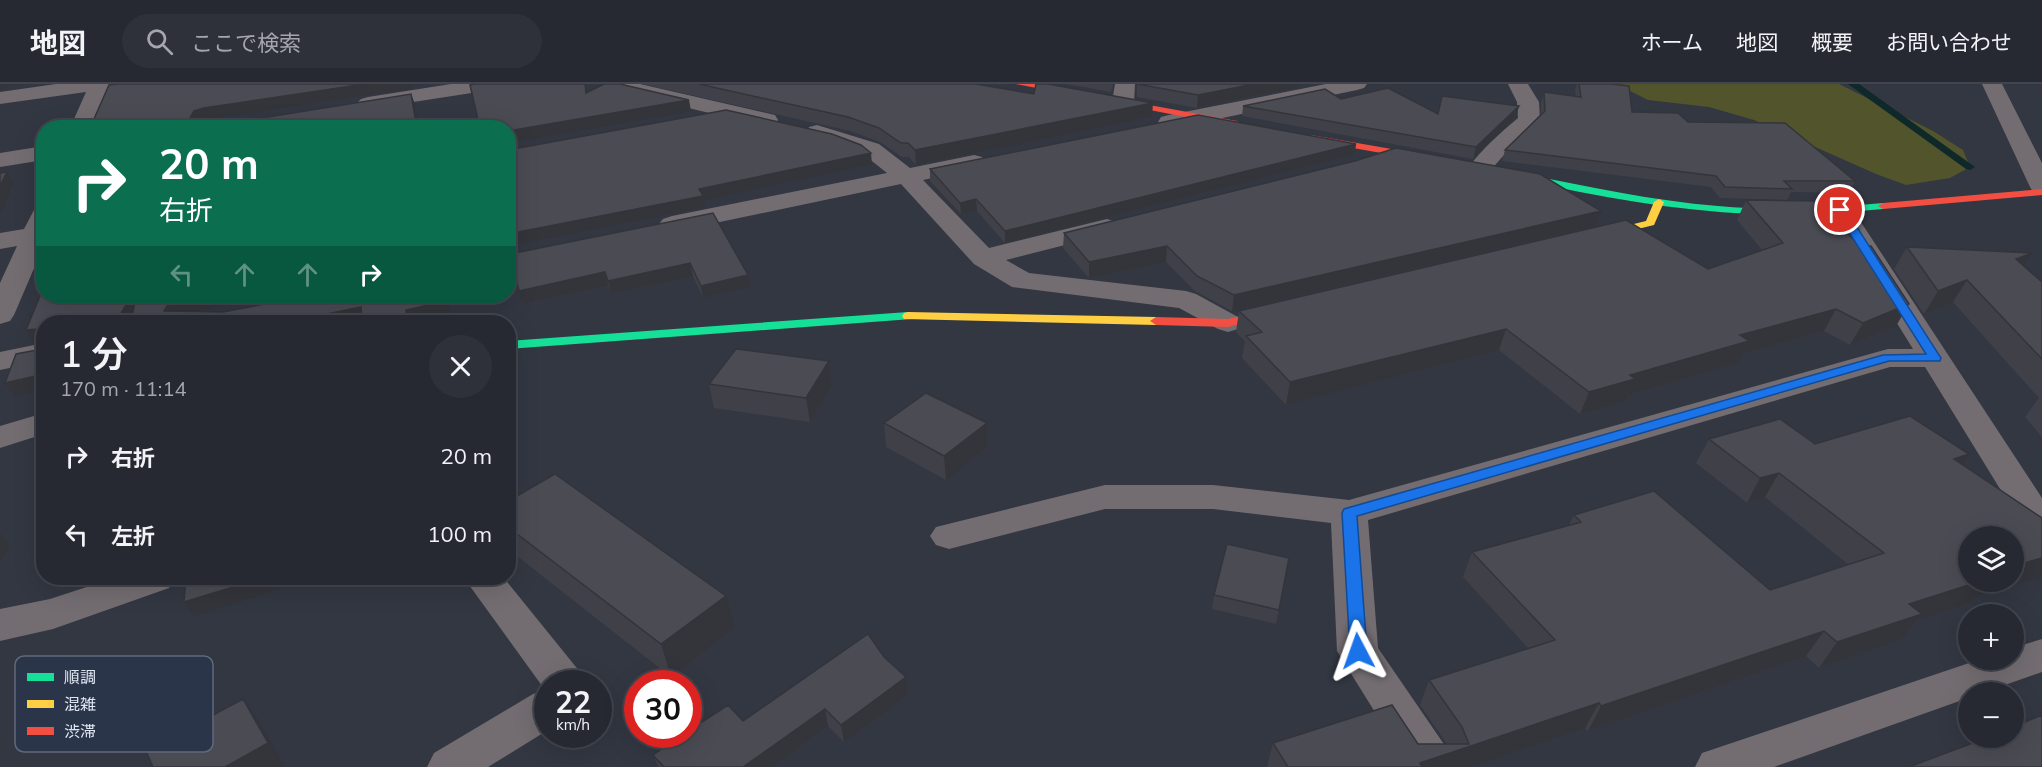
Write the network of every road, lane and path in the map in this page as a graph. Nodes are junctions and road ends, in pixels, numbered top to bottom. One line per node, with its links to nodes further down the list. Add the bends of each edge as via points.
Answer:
1 (100, 84): 9 (street); 13 (street)
2 (491, 84): 10 (street)
3 (613, 84): 11 (street)
4 (1020, 84): 8 (street)
5 (1357, 84): 12 (street)
6 (1518, 84): 23 (street, via 1528,102 1529,120)
7 (1992, 84): 26 (street)
8 (1124, 93): 12 (street)
9 (0, 98)
10 (350, 106)
11 (734, 112): 14 (street); 25 (street, via 871,149)
12 (1195, 117): 15 (street); 16 (street)
13 (84, 120)
14 (678, 122)
15 (1253, 127)
16 (1137, 129)
17 (1300, 136): 18 (street)
18 (1394, 152): 22 (street); 24 (street)
19 (36, 154): 21 (street)
20 (998, 157): 25 (street)
21 (0, 160)
22 (1448, 162)
23 (1475, 167): 28 (street)
24 (1344, 168)
25 (906, 176): 32 (street); 36 (street)
26 (2042, 187)
27 (2042, 192): 29 (street)
28 (1659, 202): 29 (street, via 1750,211); 34 (street, via 1650,223)
29 (1840, 210): 42 (street)
30 (1130, 222): 36 (street)
31 (36, 228): 35 (street)
32 (649, 229)
33 (36, 236): 38 (street)
34 (1582, 239)
35 (0, 241)
36 (983, 258): 39 (street, via 1022,280 1186,300)
37 (1297, 307): 39 (street)
38 (0, 315)
39 (1228, 323): 40 (street, via 911,316)
40 (516, 344)
41 (36, 354): 43 (street)
42 (1935, 358): 46 (street, via 1888,358); 47 (street)
43 (0, 361)
44 (36, 426): 45 (street)
45 (0, 437)
46 (1349, 513): 48 (street, via 1213,497 1105,497); 56 (street, via 1358,651)
47 (2042, 527)
48 (949, 536)
49 (134, 585): 51 (street, via 53,614)
50 (488, 585): 53 (street)
51 (0, 625)
52 (2042, 655): 57 (street)
53 (554, 670)
54 (534, 715): 55 (street)
55 (450, 767)
56 (1434, 767)
57 (1718, 767)

